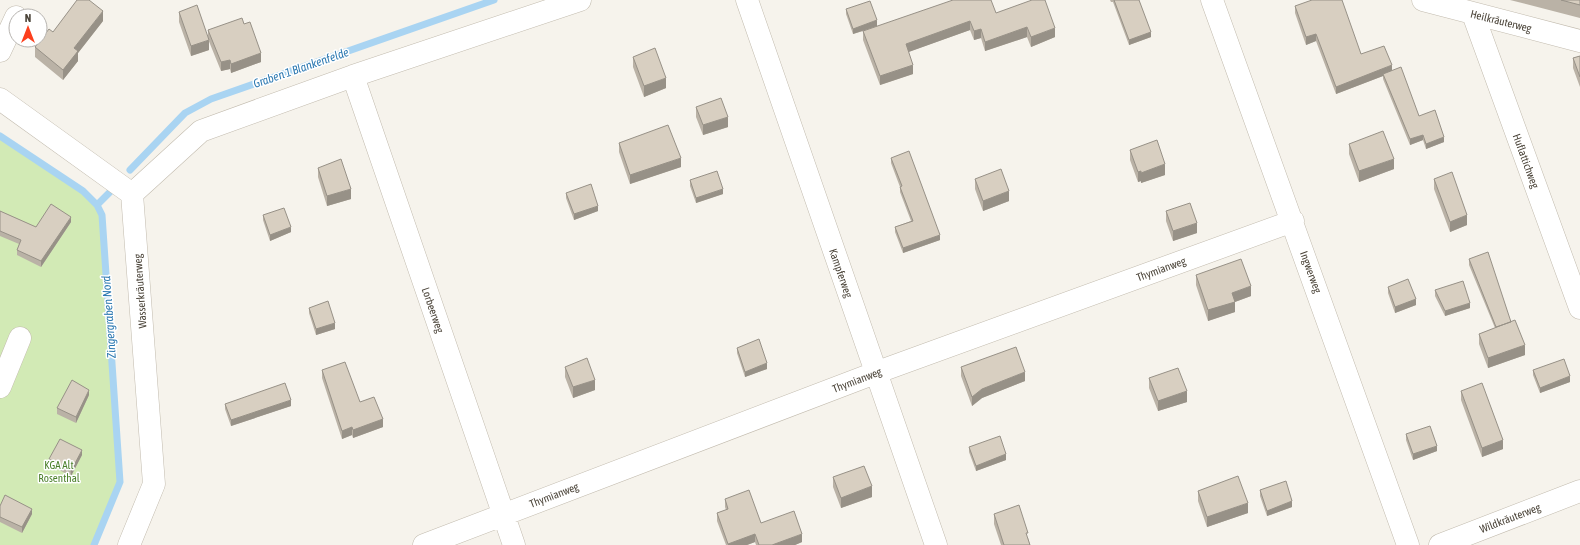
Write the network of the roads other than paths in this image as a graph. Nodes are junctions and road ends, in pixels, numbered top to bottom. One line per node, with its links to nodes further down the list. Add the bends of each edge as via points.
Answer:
1 (580, 0): 9 (lane)
2 (747, 0): 16 (lane, Kampferweg)
3 (1212, 0): 12 (lane, Ingwerweg)
4 (1423, 0): 5 (lane, Heilkräuterweg)
5 (1473, 14): 7 (lane, Heilkräuterweg); 13 (lane, Huflattichweg)
6 (8, 34): 8 (lane)
7 (1580, 41)
8 (0, 51)
9 (352, 76): 11 (lane, via 202,131); 19 (lane, Lorbeerweg)
10 (0, 99): 11 (lane)
11 (132, 194): 20 (lane, Wasserkräuterweg, via 154,484)
12 (1293, 221): 16 (lane, Thymianweg); 24 (lane, Ingwerweg)
13 (1580, 308)
14 (20, 338): 15 (lane)
15 (5, 360): 17 (lane)
16 (876, 373): 19 (lane, Thymianweg); 23 (lane, Kampferweg)
17 (0, 387)
18 (1580, 491): 25 (lane, Wildkräuterweg)
19 (504, 515): 21 (lane, Thymianweg); 22 (lane, Lorbeerweg)
20 (129, 545)
21 (424, 545)
22 (514, 545)
23 (936, 545)
24 (1408, 545)
25 (1440, 545)

